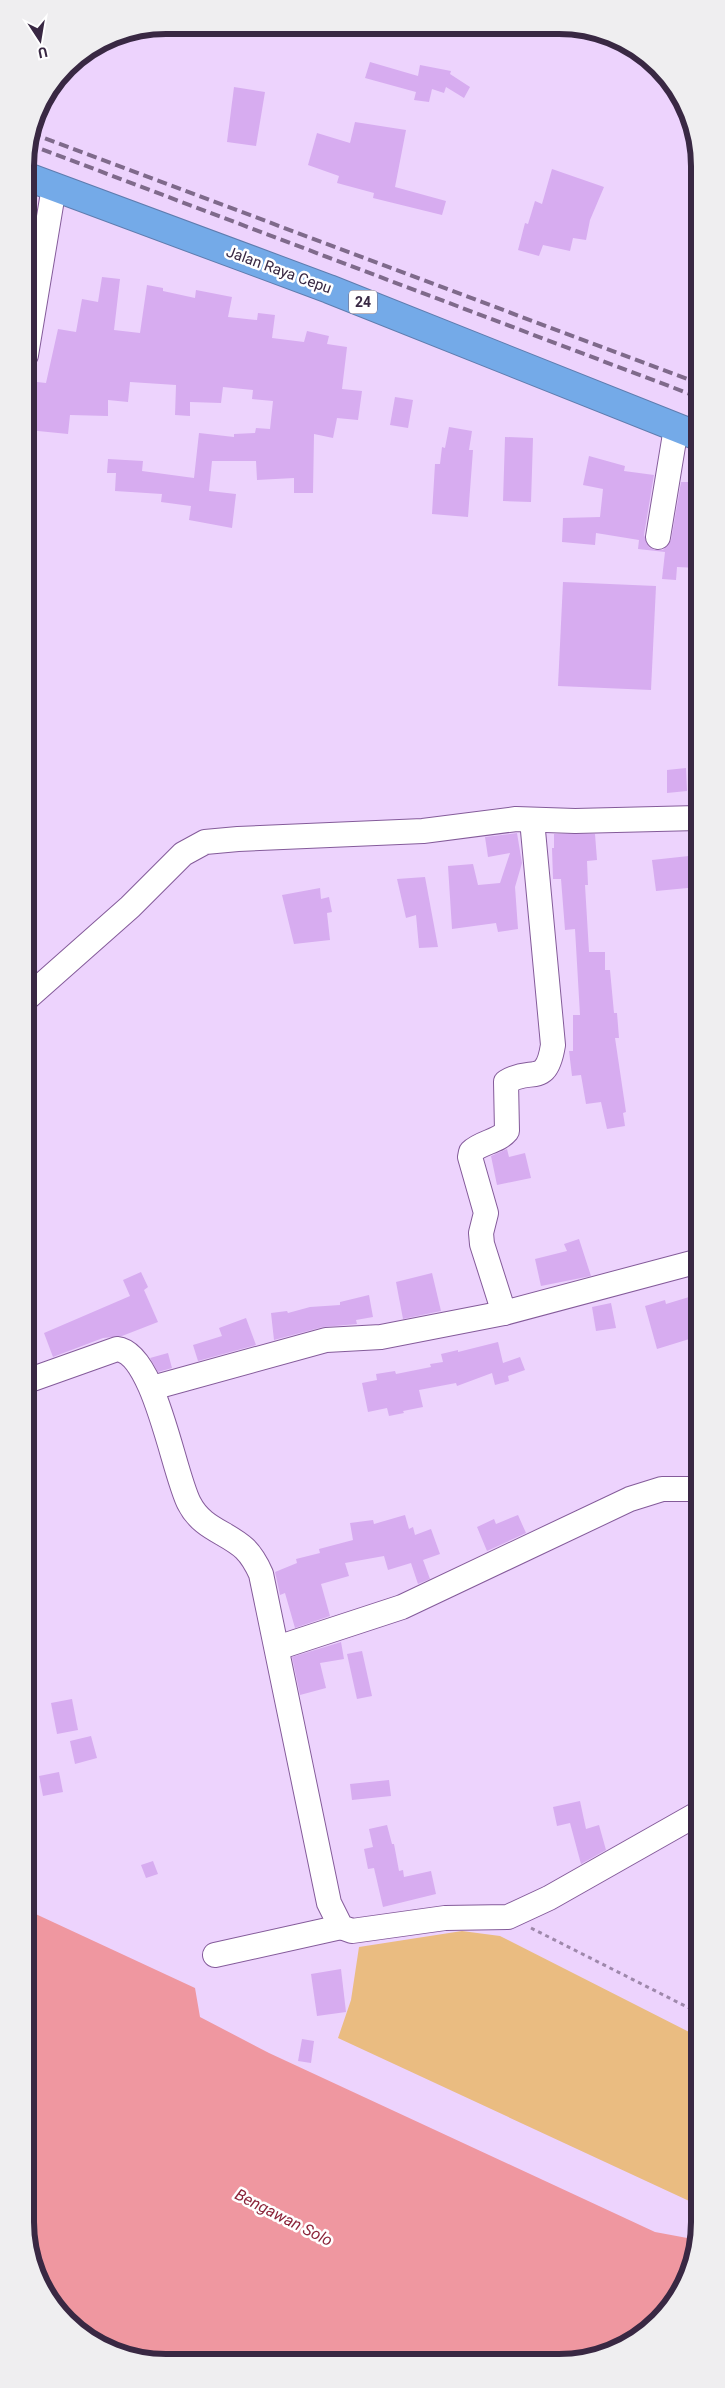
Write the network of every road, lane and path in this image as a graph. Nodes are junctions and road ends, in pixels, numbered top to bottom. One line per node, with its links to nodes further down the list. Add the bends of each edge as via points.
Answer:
1 (34, 179): 2 (highway, Jalan Raya Cepu / 24)
2 (54, 187): 3 (street); 4 (highway, Jalan Raya Cepu / 24, via 329,289)
3 (34, 306)
4 (687, 432): 5 (street)
5 (658, 537)
6 (691, 818): 7 (street)
7 (532, 820): 8 (street, via 516,819 423,831 205,842 183,854 130,907); 10 (street, via 552,1045 550,1064 541,1072 506,1082 507,1131 503,1136 477,1147 470,1158 486,1213 482,1244)
8 (34, 992)
9 (691, 1263): 10 (street)
10 (504, 1313): 12 (street, via 381,1337 326,1340)
11 (34, 1379): 12 (street, via 117,1349 132,1355)
12 (152, 1388): 14 (street, via 189,1504 202,1521 244,1548 255,1561 261,1574)
13 (691, 1489): 14 (street, via 662,1489 630,1499 402,1607)
14 (277, 1648): 17 (street, via 329,1902)
15 (691, 1818): 16 (street, via 549,1898)
16 (508, 1917): 17 (street, via 445,1918 352,1931); 19 (path)
17 (341, 1927): 18 (street)
18 (215, 1955)
19 (691, 2008)

